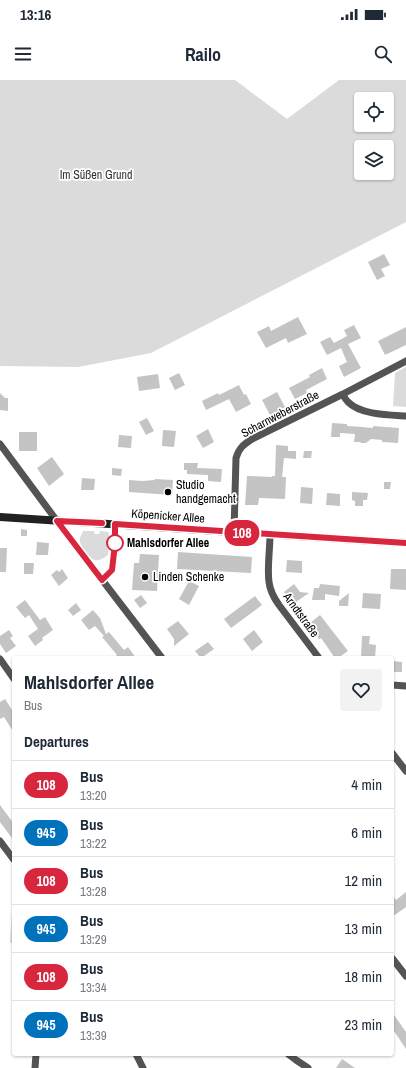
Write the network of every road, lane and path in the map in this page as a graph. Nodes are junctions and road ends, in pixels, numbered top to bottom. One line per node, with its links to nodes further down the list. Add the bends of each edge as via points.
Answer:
1 (406, 361): 2 (street, Scharnweberstraße)
2 (343, 394): 3 (street, via 348,402 359,410); 8 (street, Scharnweberstraße, via 252,439 238,451)
3 (406, 416)
4 (0, 444): 6 (street)
5 (0, 517): 6 (street, Köpenicker Allee)
6 (57, 521): 7 (street, Köpenicker Allee); 11 (street)
7 (115, 524): 8 (street, Köpenicker Allee); 11 (street, via 112,570)
8 (234, 532): 9 (street, Köpenicker Allee)
9 (270, 535): 10 (street, Köpenicker Allee); 13 (street, Arndtstraße, via 270,590 279,606)
10 (406, 543)
11 (102, 580): 12 (street)
12 (160, 656)
13 (317, 656)
14 (0, 658): 15 (street)
15 (12, 676)
16 (394, 685): 17 (street)
17 (406, 686)
18 (394, 756): 19 (street)
19 (406, 771)
20 (0, 841): 21 (street)
21 (12, 857)
22 (394, 961): 23 (street)
23 (406, 976)
24 (36, 1056): 27 (street)
25 (137, 1056): 28 (street)
26 (291, 1056): 29 (street)
27 (35, 1068)
28 (143, 1068)
29 (308, 1068)

